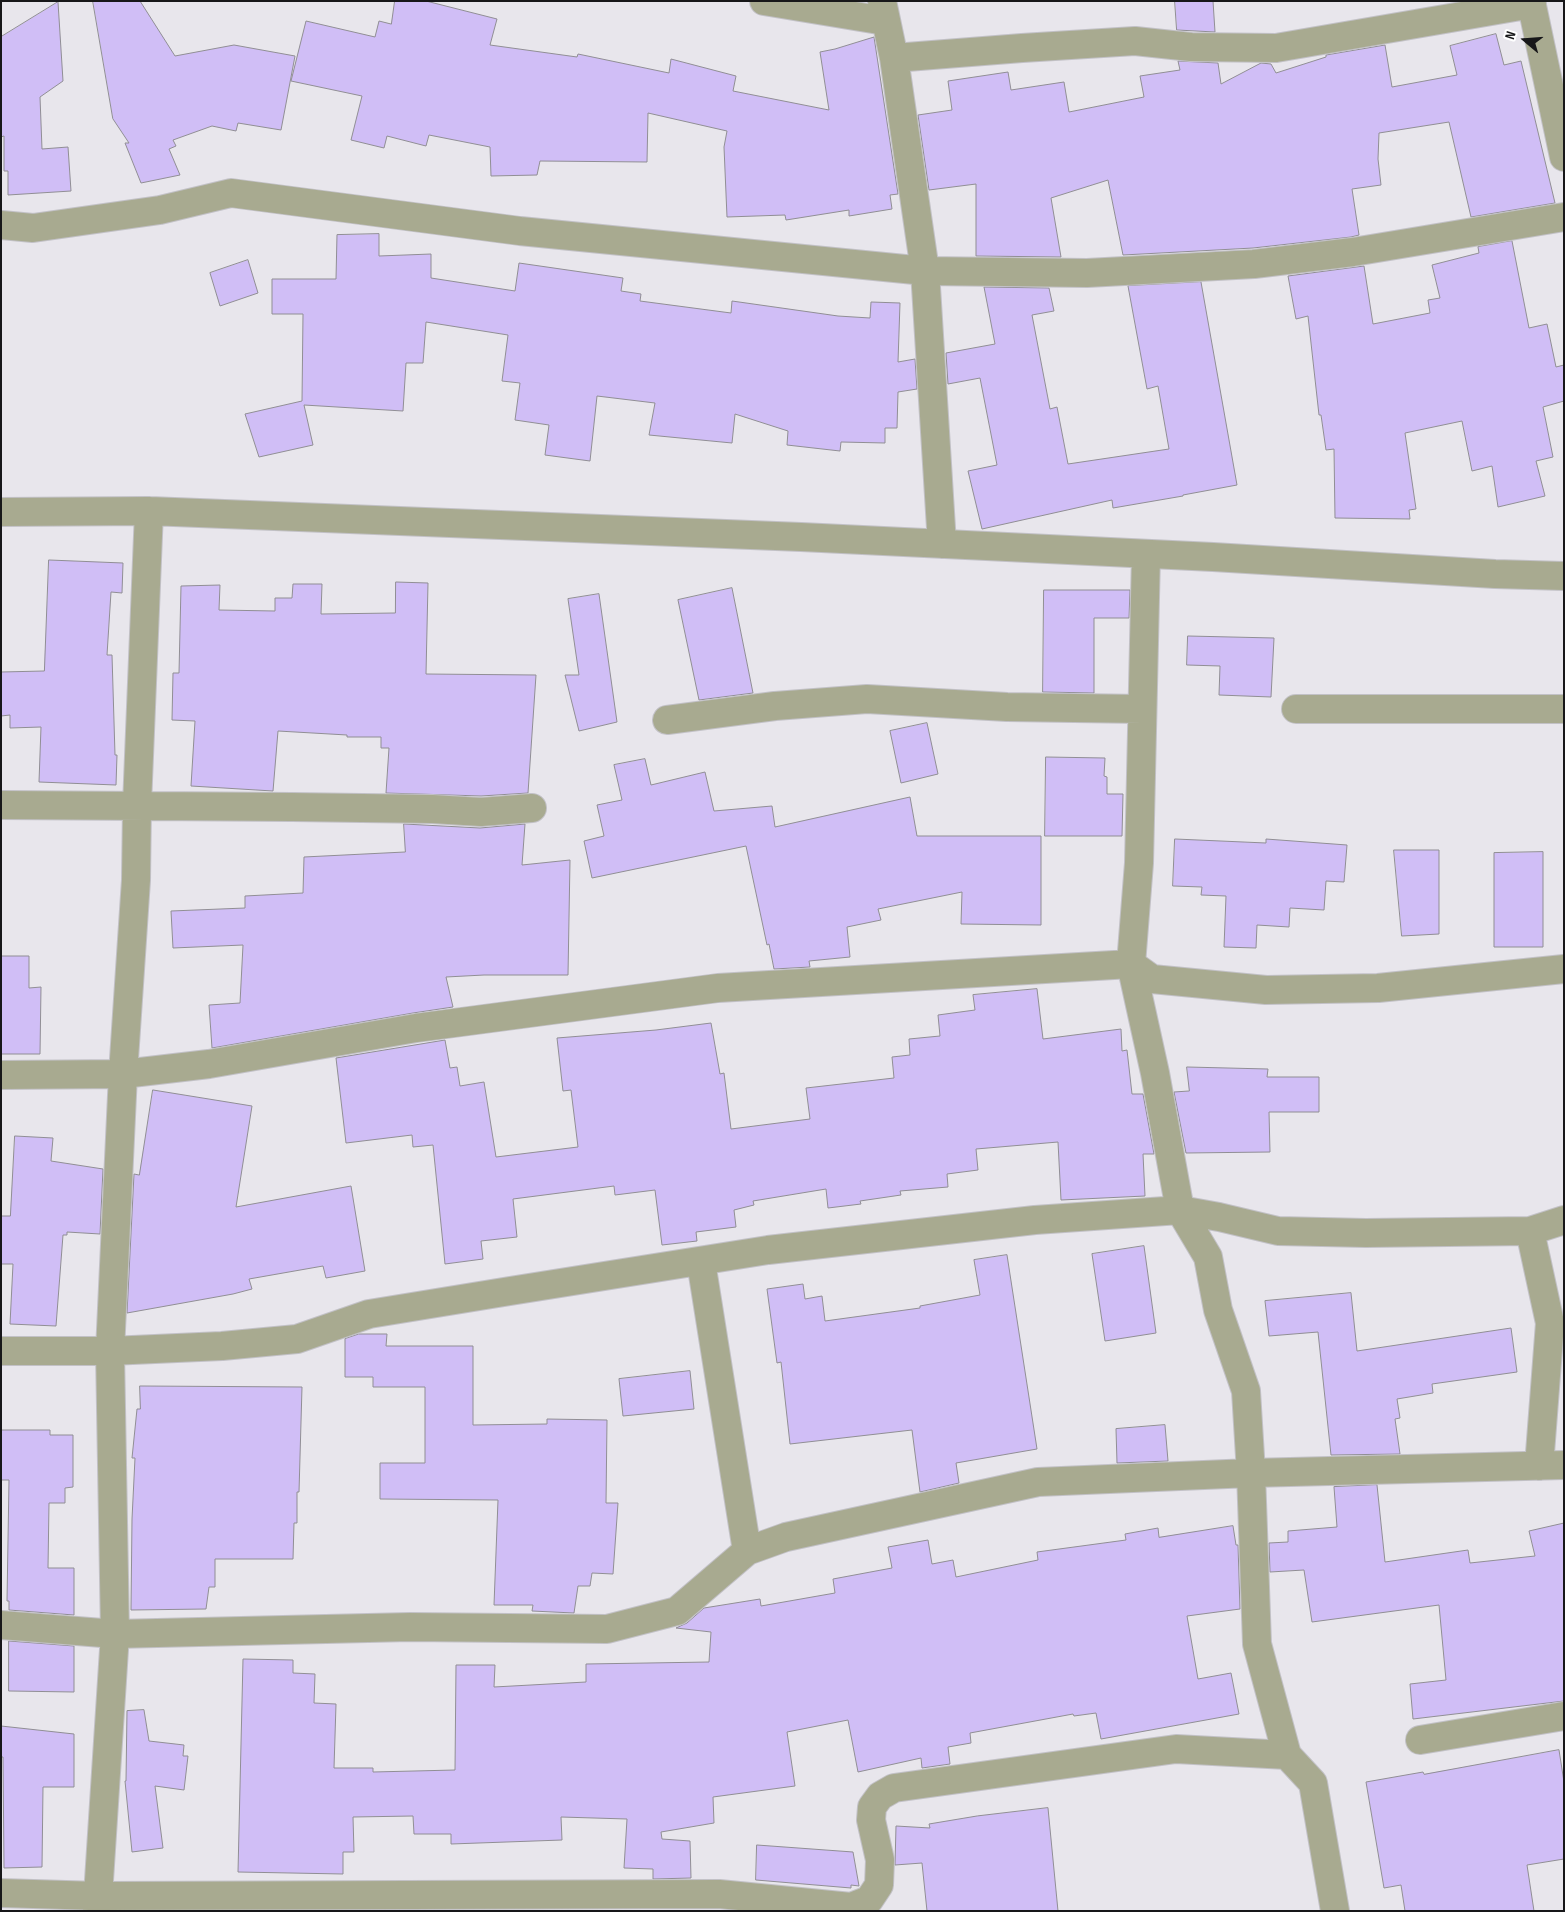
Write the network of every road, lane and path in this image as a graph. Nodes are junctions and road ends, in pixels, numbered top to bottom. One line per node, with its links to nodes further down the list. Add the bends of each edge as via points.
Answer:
1 (764, 1): 3 (street)
2 (1532, 3): 4 (street, via 1276,48 1191,47 1135,41); 5 (street)
3 (883, 11): 4 (street)
4 (894, 58): 8 (street)
5 (1564, 157)
6 (1564, 217): 8 (street, via 1353,252 1254,264 1087,273)
7 (1, 225): 8 (street, via 33,228 160,210 231,193 520,231)
8 (925, 271): 11 (street)
9 (149, 511): 10 (street); 11 (street); 19 (street)
10 (1, 512)
11 (942, 544): 12 (street)
12 (1146, 554): 13 (street); 14 (street)
13 (1564, 576)
14 (1142, 709): 17 (street, via 1006,707 867,699 775,706); 21 (street, via 1140,863)
15 (1296, 709): 16 (street)
16 (1564, 709)
17 (667, 720)
18 (1, 805): 19 (street)
19 (137, 805): 20 (street, via 481,812); 23 (street, via 136,880)
20 (532, 808)
21 (1131, 964): 22 (street, via 1152,979 1266,990 1378,988); 23 (street, via 718,988 416,1028 209,1064); 25 (street)
22 (1564, 969)
23 (123, 1074): 24 (street); 30 (street)
24 (1, 1075)
25 (1180, 1210): 27 (street, via 1278,1231); 28 (street, via 1035,1220 768,1250); 32 (street, via 1208,1257 1218,1310 1246,1391)
26 (1564, 1220): 27 (street)
27 (1530, 1231): 31 (street, via 1550,1323)
28 (701, 1262): 30 (street, via 368,1314 297,1339); 33 (street)
29 (1, 1351): 30 (street)
30 (110, 1351): 35 (street)
31 (1551, 1465): 32 (street)
32 (1251, 1473): 33 (street, via 1038,1482 786,1537); 38 (street, via 1257,1644)
33 (747, 1551): 35 (street, via 677,1611 607,1629 410,1627)
34 (1, 1625): 35 (street)
35 (116, 1634): 40 (street)
36 (1564, 1716): 37 (street)
37 (1420, 1740)
38 (1287, 1754): 41 (street, via 1176,1749 894,1788 880,1796 872,1807 871,1820 880,1860 879,1885); 42 (street, via 1313,1783)
39 (1, 1893): 40 (street)
40 (98, 1903): 41 (street, via 720,1894 851,1907)
41 (870, 1905)
42 (1335, 1911)

